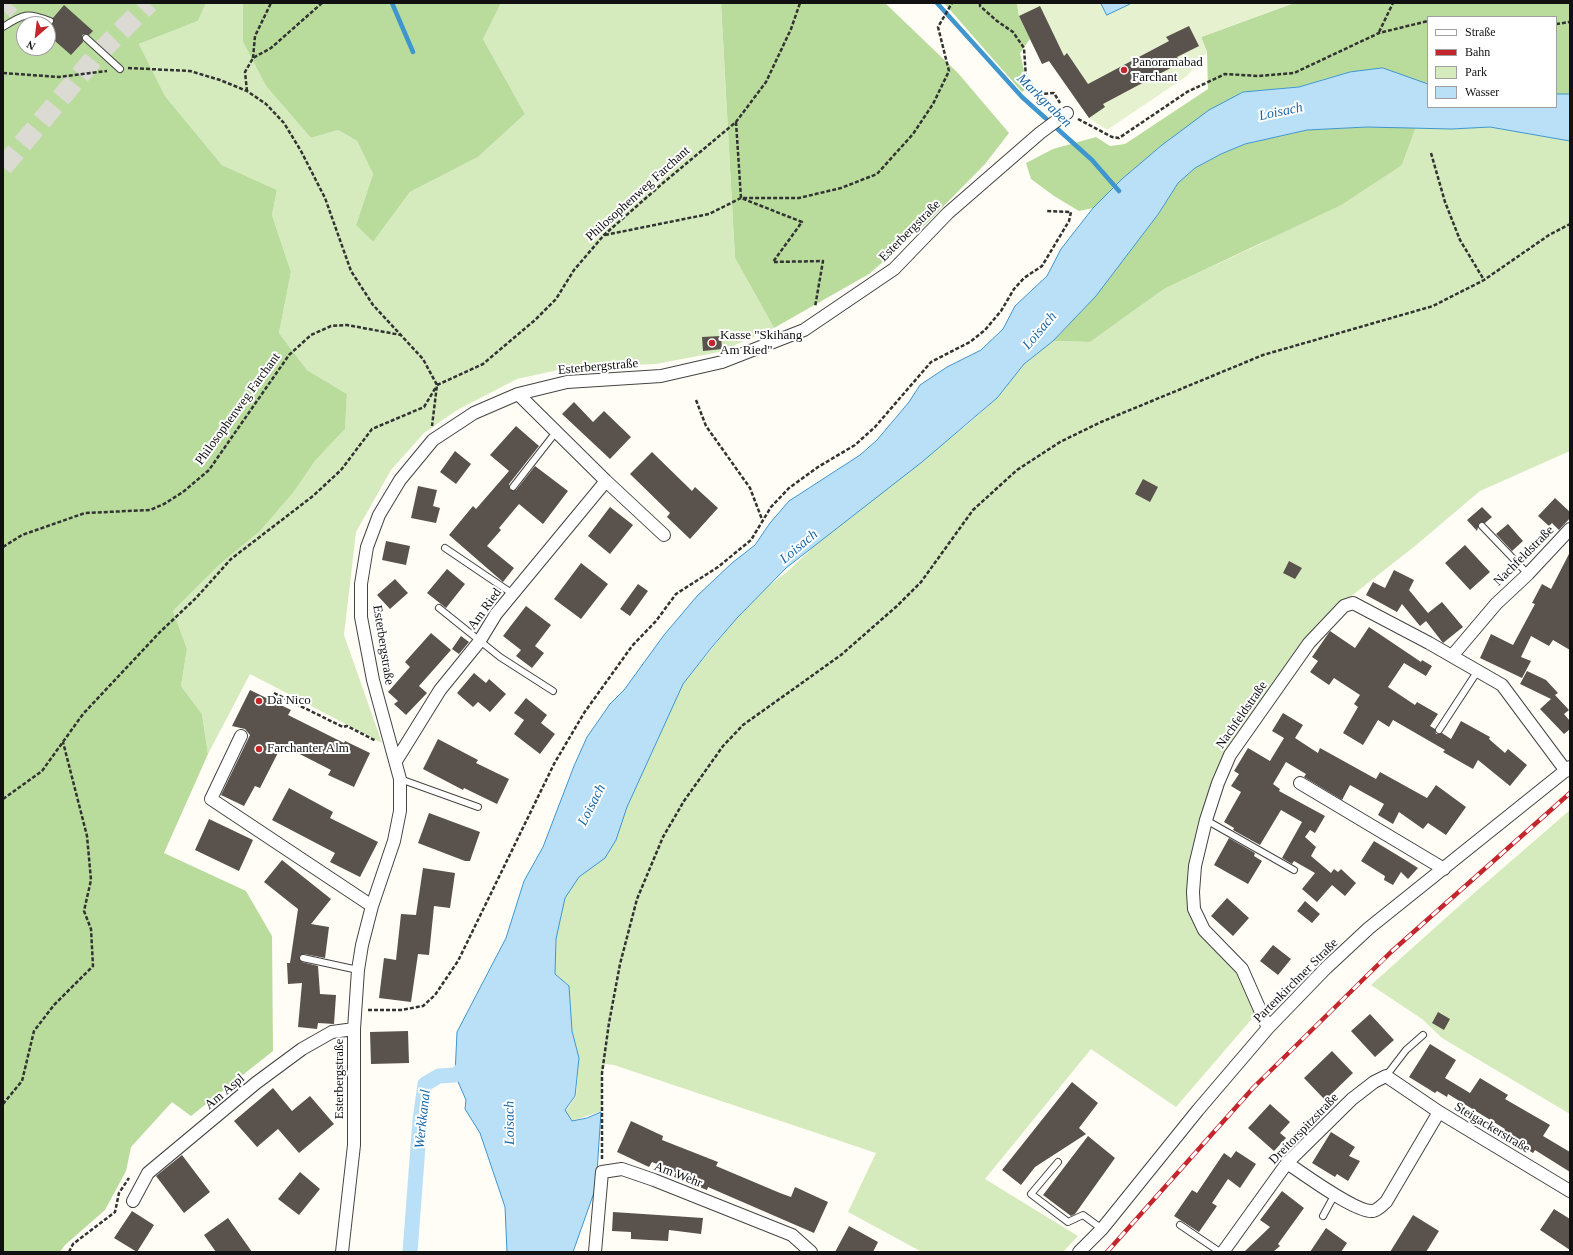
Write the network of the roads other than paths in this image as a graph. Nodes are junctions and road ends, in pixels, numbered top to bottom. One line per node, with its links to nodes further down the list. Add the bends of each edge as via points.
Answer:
1 (16, 19): 2 (lane)
2 (3, 27)
3 (86, 38): 4 (lane)
4 (120, 69)
5 (1067, 113): 6 (street, Esterbergstraße, via 948,212 894,269 804,330 722,362 661,376 567,382)
6 (518, 394): 7 (street); 23 (street, Esterbergstraße, via 474,413 433,440 400,480 379,515 367,547 361,584 361,617 372,680)
7 (556, 432): 8 (street); 9 (lane)
8 (606, 481): 12 (street); 15 (street, Am Ried)
9 (514, 487)
10 (1482, 526): 14 (lane)
11 (1570, 529): 14 (street, Nachfeldstraße)
12 (664, 535)
13 (445, 548): 15 (lane)
14 (1528, 574): 18 (street, Nachfeldstraße, via 1496,604)
15 (513, 594): 17 (street, Am Ried, via 496,614)
16 (439, 608): 17 (lane)
17 (479, 642): 20 (lane); 23 (street, Am Ried, via 440,690)
18 (1452, 656): 19 (street, Nachfeldstraße); 28 (street, Nachfeldstraße, via 1352,603 1344,606 1309,643 1230,755)
19 (1476, 672): 21 (lane); 24 (street, Nachfeldstraße, via 1502,685)
20 (553, 691)
21 (1439, 730)
22 (241, 736): 31 (street, via 211,799)
23 (394, 756): 25 (street, Esterbergstraße)
24 (1568, 769): 29 (street, Partenkirchner Straße)
25 (400, 779): 27 (lane); 31 (street, Esterbergstraße, via 400,811 394,841)
26 (1300, 783): 29 (street)
27 (478, 807)
28 (1206, 820): 30 (lane); 34 (street, Nachfeldstraße, via 1195,866 1194,909 1204,930 1242,969)
29 (1444, 869): 34 (street, Partenkirchner Straße, via 1369,928)
30 (1294, 870)
31 (372, 906): 33 (street, Esterbergstraße)
32 (303, 958): 33 (lane)
33 (358, 970): 35 (street, Esterbergstraße)
34 (1268, 1028): 46 (street, Partenkirchner Straße)
35 (354, 1029): 43 (street, Am Aspl, via 332,1032 302,1049 256,1083 148,1173); 47 (street, Esterbergstraße, via 354,1145)
36 (1423, 1035): 37 (lane, via 1406,1050)
37 (1386, 1076): 38 (street); 40 (street, Dreitorspitzstraße, via 1352,1099)
38 (1439, 1112): 41 (street, Steigackerstraße); 42 (street, Steigackerstraße, via 1386,1202 1375,1211 1365,1211)
39 (1058, 1162): 46 (lane, via 1031,1194 1068,1222 1083,1215)
40 (1287, 1164): 42 (street); 51 (street, Dreitorspitzstraße)
41 (1570, 1191)
42 (1335, 1194): 44 (lane)
43 (132, 1201)
44 (1323, 1216)
45 (1180, 1225): 51 (lane)
46 (1102, 1229): 50 (street, Partenkirchner Straße)
47 (342, 1252)
48 (595, 1252): 49 (street, Am Wehr, via 602,1172 622,1169 792,1235)
49 (812, 1252)
50 (1079, 1252)
51 (1221, 1252)

